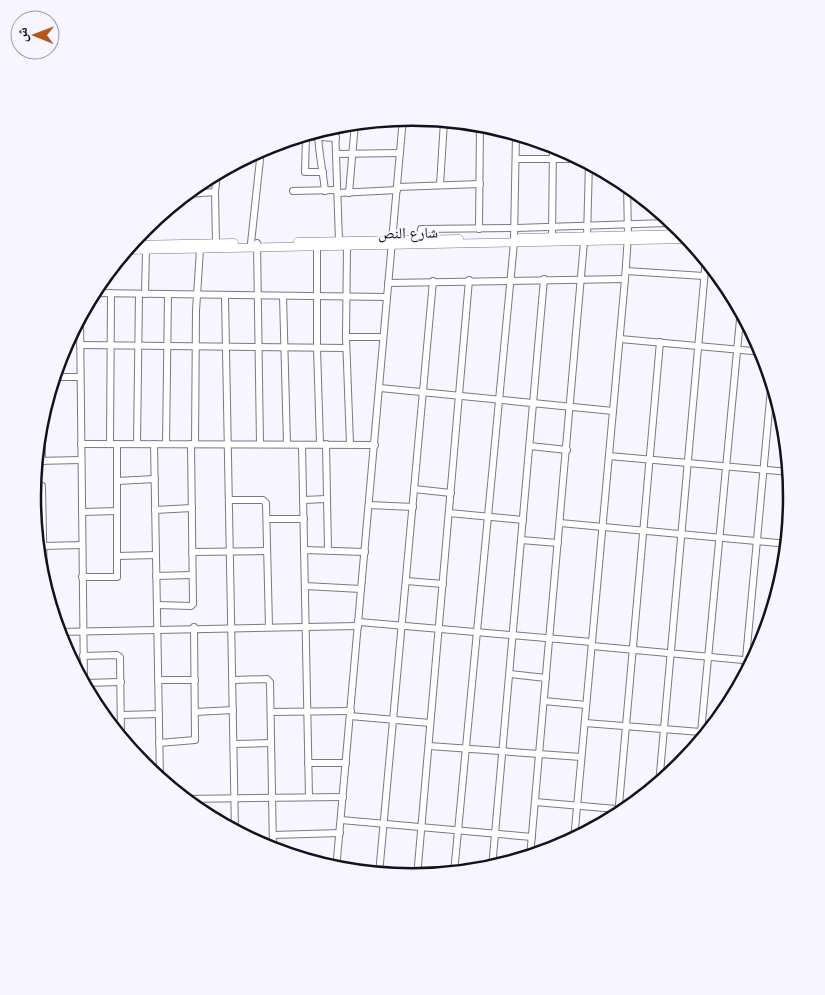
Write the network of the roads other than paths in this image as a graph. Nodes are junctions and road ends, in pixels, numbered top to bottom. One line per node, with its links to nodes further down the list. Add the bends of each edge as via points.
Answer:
1 (402, 126): 13 (street)
2 (444, 128): 25 (street)
3 (355, 131): 15 (street)
4 (480, 132): 24 (street)
5 (336, 134): 8 (street)
6 (328, 136): 8 (street)
7 (318, 138): 12 (street)
8 (336, 138): 14 (street)
9 (516, 141): 17 (street)
10 (304, 143): 11 (street)
11 (305, 153): 12 (street); 22 (street, via 305,172)
12 (319, 153): 22 (street)
13 (400, 153): 15 (street); 26 (street)
14 (336, 154): 15 (street); 30 (street)
15 (354, 154): 32 (street)
16 (552, 154): 18 (street)
17 (516, 159): 18 (street); 39 (street)
18 (552, 159): 19 (street); 37 (street)
19 (564, 159)
20 (259, 160): 54 (street)
21 (589, 171): 36 (street)
22 (323, 172): 28 (street)
23 (216, 182): 29 (street)
24 (480, 184): 25 (street); 40 (street)
25 (440, 185): 26 (street)
26 (397, 188): 32 (street); 53 (street)
27 (293, 191): 28 (street)
28 (325, 191): 30 (street)
29 (215, 192): 31 (street); 52 (street)
30 (338, 192): 32 (street); 50 (street)
31 (200, 193)
32 (349, 193)
33 (627, 195): 35 (street)
34 (660, 221): 35 (street)
35 (628, 224): 36 (street); 45 (street)
36 (588, 225): 37 (street); 47 (street)
37 (552, 227): 39 (street); 44 (street)
38 (667, 227): 42 (street)
39 (516, 228): 40 (street); 51 (street)
40 (479, 229): 41 (street)
41 (446, 230): 46 (street); 49 (street, via 421,229)
42 (667, 234): 43 (main road, شارع النص); 45 (main road, شارع النص)
43 (674, 234)
44 (552, 237): 47 (main road, شارع النص); 51 (main road, شارع النص)
45 (628, 238): 47 (main road, شارع النص); 48 (main road, شارع النص); 63 (street)
46 (446, 239): 49 (main road, شارع النص); 51 (main road, شارع النص)
47 (586, 239): 51 (main road, شارع النص); 66 (street)
48 (679, 239)
49 (419, 240): 53 (main road, شارع النص)
50 (339, 241): 53 (main road, شارع النص); 54 (main road, شارع النص)
51 (514, 241): 53 (main road, شارع النص); 69 (street)
52 (216, 243): 54 (main road, شارع النص); 57 (main road, شارع النص)
53 (393, 243): 56 (main road, شارع النص); 71 (street)
54 (255, 244): 58 (main road, شارع النص); 59 (main road, شارع النص); 77 (street)
55 (140, 245): 57 (main road, شارع النص)
56 (347, 246): 58 (main road, شارع النص); 79 (street)
57 (188, 247): 59 (main road, شارع النص); 61 (main road, شارع النص)
58 (317, 247): 78 (street)
59 (200, 249): 76 (street)
60 (136, 250): 61 (main road, شارع النص)
61 (146, 250): 74 (street)
62 (705, 269): 64 (street)
63 (626, 271): 64 (street); 67 (street)
64 (705, 273): 94 (street)
65 (544, 279): 66 (street); 69 (street); 109 (street)
66 (581, 279): 67 (street); 110 (street)
67 (625, 279): 87 (street)
68 (469, 280): 69 (street); 70 (street); 106 (street)
69 (509, 280): 108 (street)
70 (433, 281): 71 (street); 105 (street)
71 (388, 283): 82 (street)
72 (103, 293): 73 (street)
73 (111, 293): 74 (street); 90 (street)
74 (142, 294): 75 (street); 91 (street)
75 (168, 294): 76 (street); 92 (street)
76 (197, 295): 80 (street); 93 (street)
77 (257, 295): 80 (street); 81 (street); 96 (street)
78 (316, 295): 79 (street); 81 (street); 98 (street)
79 (346, 295): 82 (street); 85 (street)
80 (225, 296): 95 (street)
81 (283, 296): 97 (street)
82 (387, 297): 86 (street)
83 (740, 323): 100 (street)
84 (80, 333): 89 (street)
85 (346, 337): 86 (street); 99 (street)
86 (384, 338): 104 (street)
87 (620, 339): 88 (street); 111 (street)
88 (660, 342): 94 (street); 130 (street)
89 (80, 345): 90 (street); 102 (street)
90 (110, 345): 91 (street); 113 (street)
91 (138, 346): 92 (street); 115 (street)
92 (168, 346): 93 (street); 117 (street)
93 (196, 346): 95 (street); 118 (street)
94 (698, 346): 100 (street); 132 (street)
95 (226, 347): 96 (street); 119 (street)
96 (257, 347): 97 (street); 120 (street)
97 (284, 348): 98 (street); 121 (street)
98 (317, 348): 99 (street); 123 (street)
99 (346, 348): 124 (street)
100 (737, 350): 101 (street); 133 (street)
101 (753, 351)
102 (80, 377): 103 (street); 112 (street)
103 (61, 378)
104 (380, 388): 105 (street); 125 (street)
105 (423, 392): 106 (street); 139 (street)
106 (459, 396): 108 (street); 140 (street)
107 (770, 398): 134 (street)
108 (498, 401): 109 (street); 152 (street)
109 (533, 404): 110 (street); 126 (street)
110 (571, 407): 111 (street); 127 (street)
111 (613, 411): 128 (street)
112 (81, 444): 113 (street); 129 (street)
113 (110, 444): 114 (street)
114 (117, 444): 115 (street); 137 (street)
115 (138, 444): 116 (street)
116 (154, 444): 117 (street); 136 (street)
117 (166, 444): 118 (street)
118 (193, 444): 119 (street); 145 (street)
119 (228, 444): 120 (street); 142 (street)
120 (260, 444): 121 (street)
121 (287, 444): 122 (street)
122 (302, 444): 123 (street); 143 (street)
123 (323, 444): 124 (street); 141 (street)
124 (350, 444): 125 (street)
125 (375, 445): 144 (street)
126 (530, 446): 127 (street); 155 (street)
127 (567, 450): 156 (street)
128 (609, 456): 130 (street); 158 (street)
129 (81, 460): 131 (street); 149 (street)
130 (650, 460): 132 (street); 159 (street)
131 (43, 461)
132 (689, 463): 133 (street); 160 (street)
133 (726, 466): 134 (street); 161 (street)
134 (763, 470): 135 (street); 163 (street)
135 (783, 471)
136 (154, 479): 137 (street); 147 (street)
137 (117, 481): 148 (street)
138 (41, 486): 151 (street)
139 (414, 489): 140 (street); 146 (street)
140 (451, 492): 150 (street)
141 (327, 499): 143 (street); 169 (street)
142 (230, 500): 153 (street, via 264,500); 172 (street)
143 (303, 500): 154 (street)
144 (369, 506): 146 (street); 173 (street)
145 (192, 508): 147 (street); 171 (street)
146 (412, 508): 179 (street)
147 (155, 510): 174 (street)
148 (117, 511): 149 (street); 175 (street)
149 (82, 512): 166 (street)
150 (449, 513): 152 (street); 180 (street)
151 (42, 516): 157 (street)
152 (487, 517): 155 (street); 194 (street)
153 (267, 519): 154 (street); 170 (street)
154 (304, 519): 168 (street)
155 (523, 520): 162 (street)
156 (560, 523): 158 (street); 164 (street)
157 (42, 526)
158 (602, 527): 159 (street); 197 (street)
159 (644, 531): 160 (street); 198 (street)
160 (681, 534): 161 (street); 199 (street)
161 (718, 538): 163 (street); 201 (street)
162 (521, 540): 164 (street); 195 (street)
163 (756, 541): 165 (street); 202 (street)
164 (558, 543): 196 (street)
165 (781, 543)
166 (82, 545): 167 (street); 178 (street)
167 (43, 546)
168 (304, 550): 169 (street); 181 (street)
169 (328, 550): 173 (street)
170 (268, 551): 172 (street); 187 (street)
171 (192, 552): 172 (street); 176 (street)
172 (230, 552): 189 (street)
173 (364, 552): 182 (street)
174 (156, 555): 175 (street); 177 (street)
175 (117, 556): 178 (street, via 116,577)
176 (192, 575): 177 (street); 183 (street, via 192,605)
177 (156, 576): 183 (street)
178 (82, 577): 192 (street)
179 (406, 581): 180 (street); 185 (street)
180 (443, 584): 190 (street)
181 (305, 586): 182 (street); 188 (street)
182 (361, 589): 184 (street)
183 (157, 605): 191 (street)
184 (358, 624): 185 (street); 188 (street); 218 (street)
185 (402, 625): 190 (street); 220 (street)
186 (194, 627): 189 (street); 191 (street); 207 (street)
187 (268, 627): 188 (street); 189 (street)
188 (306, 627): 216 (street)
189 (231, 628): 208 (street)
190 (439, 628): 194 (street); 222 (street)
191 (157, 629): 192 (street); 206 (street)
192 (83, 630): 193 (street); 200 (street)
193 (67, 631)
194 (476, 632): 195 (street); 231 (street)
195 (513, 635): 196 (street); 204 (street)
196 (550, 638): 197 (street); 205 (street)
197 (592, 644): 198 (street); 212 (street)
198 (633, 650): 199 (street); 223 (street)
199 (671, 653): 201 (street); 225 (street)
200 (83, 656): 203 (street); 209 (street, via 118,655)
201 (708, 656): 202 (street); 226 (street)
202 (746, 660)
203 (83, 669)
204 (510, 674): 205 (street); 232 (street)
205 (546, 678): 211 (street)
206 (158, 680): 207 (street); 217 (street)
207 (195, 680): 214 (street)
208 (233, 680): 213 (street); 215 (street, via 269,680)
209 (121, 682): 210 (street); 219 (street)
210 (91, 684)
211 (544, 701): 212 (street); 233 (street)
212 (586, 705): 221 (street)
213 (233, 710): 214 (street); 229 (street)
214 (195, 712): 227 (street, via 194,741)
215 (270, 712): 216 (street); 228 (street)
216 (307, 712): 218 (street); 235 (street)
217 (159, 714): 219 (street); 227 (street)
218 (351, 714): 220 (street); 236 (street)
219 (120, 715): 224 (street)
220 (393, 720): 222 (street); 250 (street)
221 (585, 722): 223 (street); 234 (street)
222 (430, 723): 230 (street)
223 (626, 725): 225 (street); 246 (street)
224 (121, 727)
225 (665, 728): 226 (street); 238 (street)
226 (701, 732)
227 (159, 743): 237 (street)
228 (271, 743): 229 (street); 242 (street)
229 (234, 744): 241 (street)
230 (429, 746): 231 (street); 251 (street)
231 (466, 748): 232 (street); 252 (street)
232 (502, 751): 233 (street); 255 (street)
233 (539, 754): 234 (street); 244 (street)
234 (582, 758): 245 (street)
235 (308, 763): 236 (street); 239 (street)
236 (346, 763): 240 (street)
237 (160, 769)
238 (660, 774)
239 (309, 797): 240 (street); 242 (street)
240 (343, 797): 248 (street)
241 (235, 798): 242 (street); 243 (street); 249 (street)
242 (272, 798): 256 (street)
243 (197, 799)
244 (535, 802): 245 (street); 257 (street)
245 (577, 805): 247 (street); 253 (street)
246 (619, 806)
247 (616, 808)
248 (341, 820): 250 (street); 254 (street)
249 (236, 824)
250 (384, 824): 251 (street); 262 (street)
251 (422, 827): 252 (street); 264 (street)
252 (458, 830): 255 (street); 263 (street)
253 (575, 831)
254 (340, 833): 256 (street); 261 (street)
255 (495, 834): 257 (street); 260 (street)
256 (273, 835): 258 (street)
257 (532, 837): 259 (street)
258 (273, 841)
259 (531, 849)
260 (493, 860)
261 (337, 861)
262 (380, 867)
263 (455, 867)
264 (418, 869)

